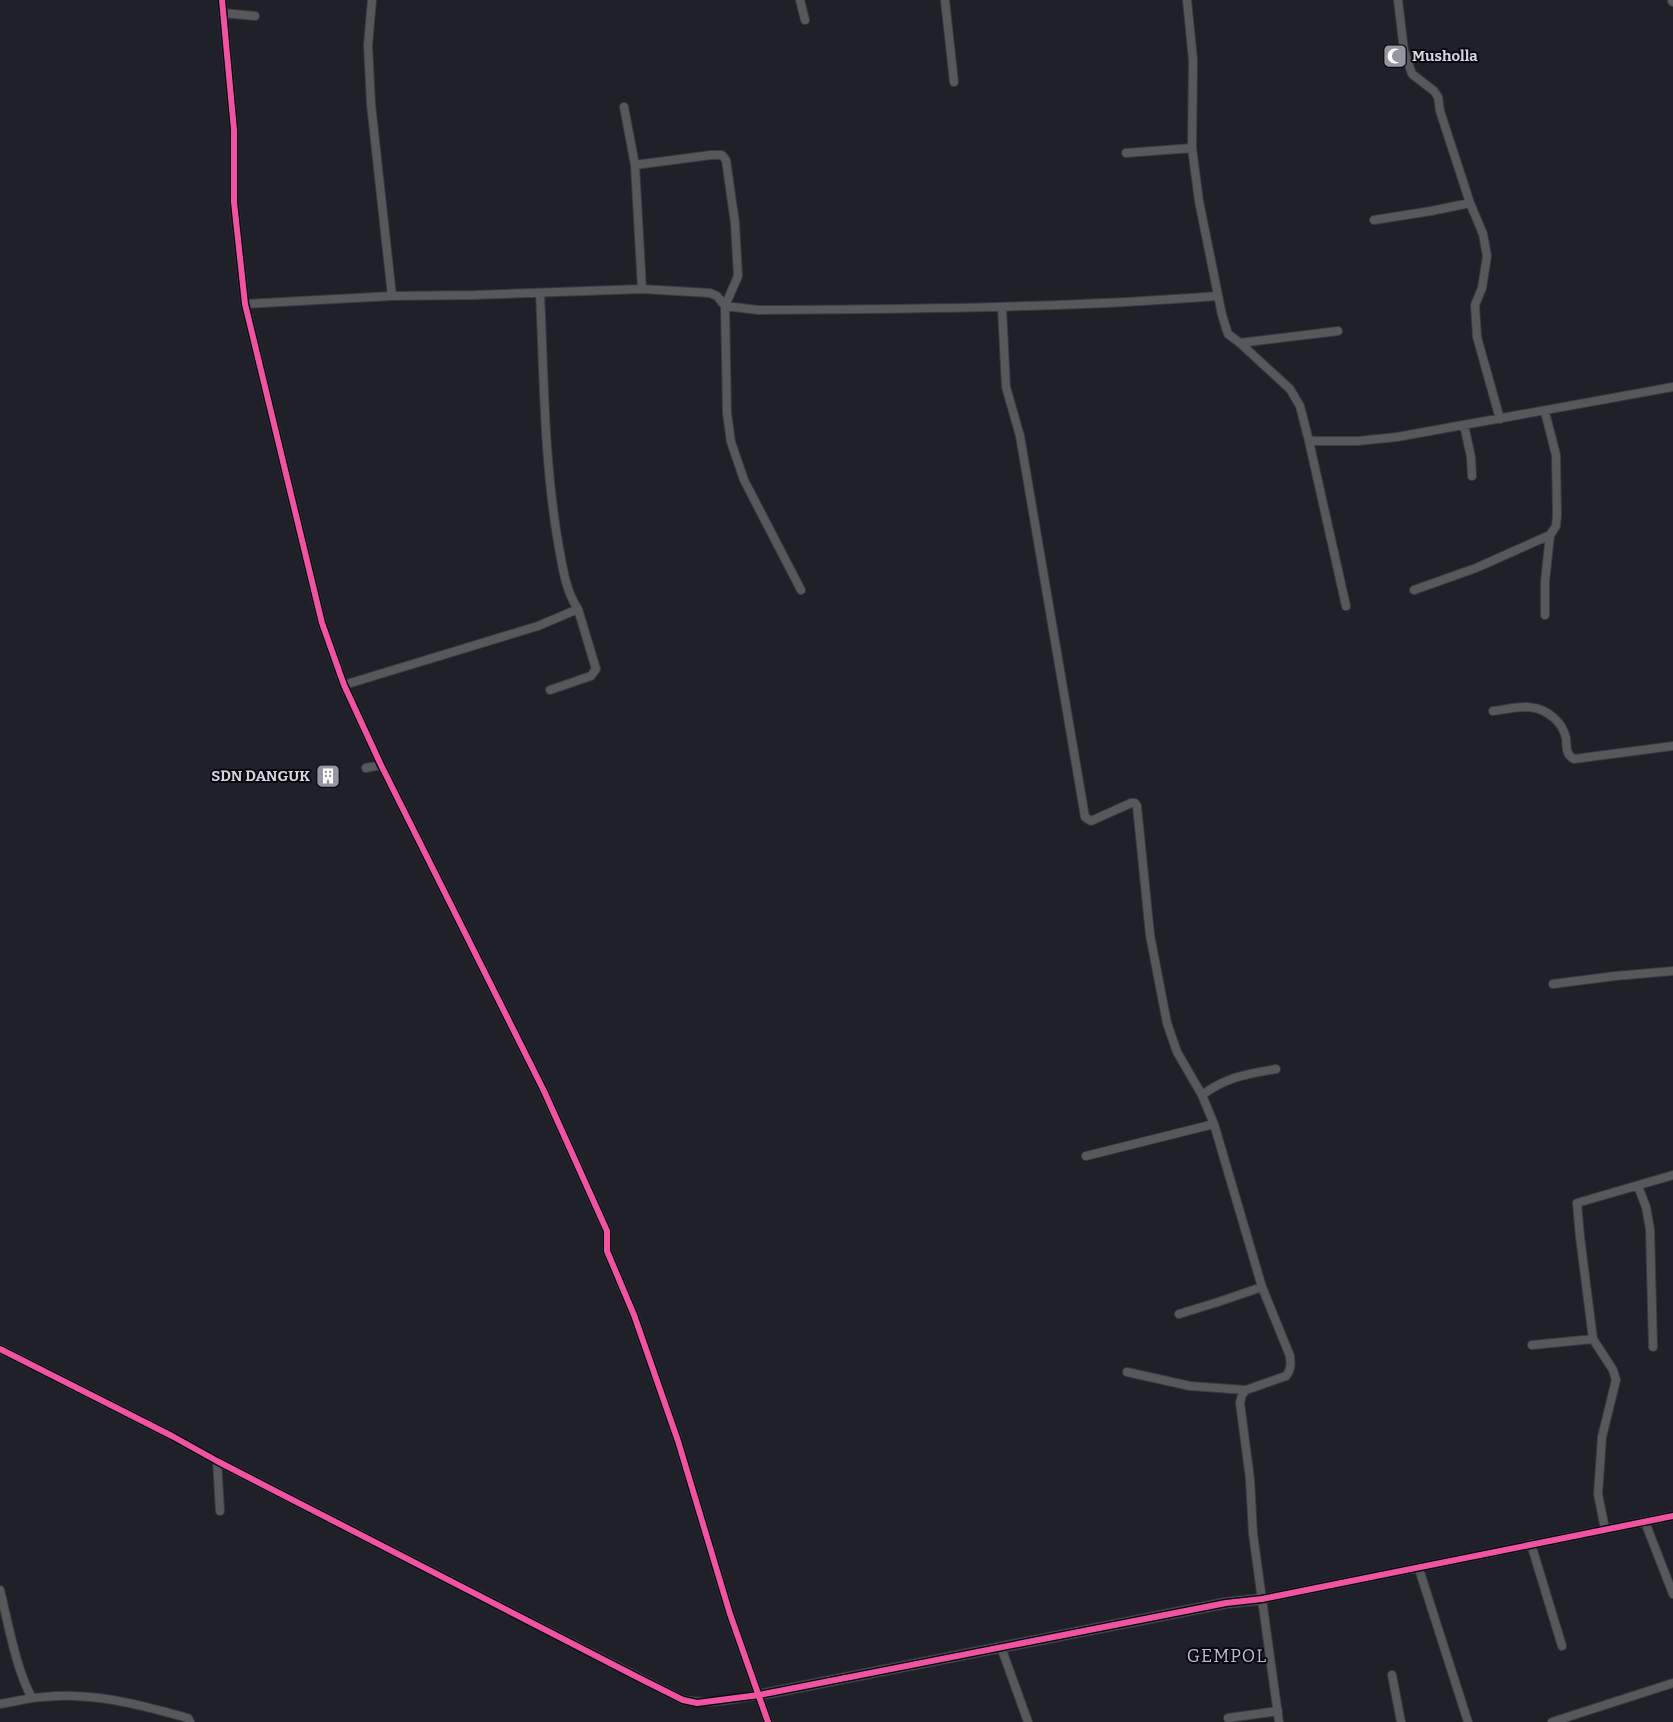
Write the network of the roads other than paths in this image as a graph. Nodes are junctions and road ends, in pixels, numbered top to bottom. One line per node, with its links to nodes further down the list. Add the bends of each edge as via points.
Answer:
1 (222, 0): 7 (street)
2 (372, 0): 19 (street, via 368,45 371,104)
3 (800, 0): 9 (street)
4 (945, 0): 10 (street)
5 (1187, 0): 12 (street, via 1193,60)
6 (1398, 0): 15 (street, via 1404,50 1412,74 1438,97)
7 (223, 13): 8 (street); 21 (street, via 234,130 234,202)
8 (255, 16)
9 (805, 20)
10 (954, 82)
11 (624, 107): 14 (street)
12 (1192, 148): 13 (street); 20 (street)
13 (1126, 153)
14 (635, 165): 17 (street); 22 (street, via 725,157 735,223 738,276)
15 (1470, 203): 16 (street); 28 (street, via 1483,234 1487,256 1482,288 1475,304 1477,337)
16 (1374, 220)
17 (642, 289): 18 (street); 22 (street, via 710,293)
18 (540, 293): 19 (street); 36 (street, via 549,480 564,571 572,601)
19 (392, 296): 21 (street)
20 (1217, 296): 23 (street); 25 (street, via 1228,334)
21 (244, 304): 38 (street, via 309,576)
22 (725, 306): 23 (street, via 758,310); 33 (street, via 727,413 731,442 744,480)
23 (1002, 308): 47 (street, via 1006,387 1020,436 1085,817 1091,821 1131,803 1137,806 1150,935 1167,1023 1177,1052)
24 (1338, 331): 25 (street)
25 (1240, 343): 30 (street, via 1290,389 1300,406)
26 (1673, 387): 27 (street)
27 (1545, 412): 28 (street); 32 (street, via 1556,455 1557,515 1556,526)
28 (1500, 419): 29 (street)
29 (1464, 425): 30 (street, via 1398,437); 31 (street)
30 (1308, 441): 35 (street)
31 (1472, 476)
32 (1550, 535): 34 (street, via 1476,568); 37 (street)
33 (801, 590)
34 (1414, 590)
35 (1346, 606)
36 (578, 610): 38 (street, via 538,626); 39 (street, via 596,669 591,676)
37 (1545, 616)
38 (344, 685): 42 (street)
39 (550, 690)
40 (1493, 711): 41 (street, via 1530,707 1546,711 1563,729 1567,752 1574,759)
41 (1673, 746)
42 (381, 765): 43 (street); 74 (street, via 544,1091 607,1231 607,1251 634,1315 678,1441 730,1614)
43 (366, 768)
44 (1673, 970): 45 (street)
45 (1553, 984)
46 (1276, 1069): 47 (street, via 1238,1076)
47 (1202, 1095): 48 (street)
48 (1214, 1124): 49 (street); 52 (street)
49 (1086, 1156)
50 (1673, 1176): 51 (street)
51 (1638, 1186): 54 (street, via 1578,1203); 56 (street, via 1650,1229)
52 (1262, 1287): 53 (street); 59 (street, via 1291,1364 1286,1376)
53 (1179, 1314)
54 (1593, 1339): 55 (street); 64 (street, via 1616,1380 1601,1446 1598,1494)
55 (1532, 1345)
56 (1653, 1348)
57 (0, 1349): 60 (street)
58 (1127, 1372): 59 (street, via 1190,1386)
59 (1246, 1390): 69 (street, via 1240,1403)
60 (217, 1461): 61 (street); 74 (street, via 682,1700 711,1702)
61 (220, 1511)
62 (1673, 1516): 63 (street)
63 (1645, 1522): 64 (street); 68 (street)
64 (1605, 1529): 65 (street)
65 (1531, 1544): 66 (street); 70 (street)
66 (1418, 1569): 69 (street); 84 (street)
67 (0, 1590): 75 (street, via 16,1654)
68 (1673, 1594)
69 (1262, 1599): 71 (street, via 1226,1603); 77 (street)
70 (1562, 1646)
71 (1001, 1647): 74 (street); 81 (street)
72 (1392, 1675): 83 (street)
73 (1673, 1683): 85 (street)
74 (759, 1694): 80 (street)
75 (32, 1698): 76 (street); 79 (street, via 75,1696 111,1700 188,1718)
76 (0, 1704)
77 (1278, 1711): 78 (street); 82 (street)
78 (1228, 1718)
79 (190, 1722)
80 (768, 1722)
81 (1028, 1722)
82 (1279, 1722)
83 (1401, 1722)
84 (1468, 1722)
85 (1552, 1722)

